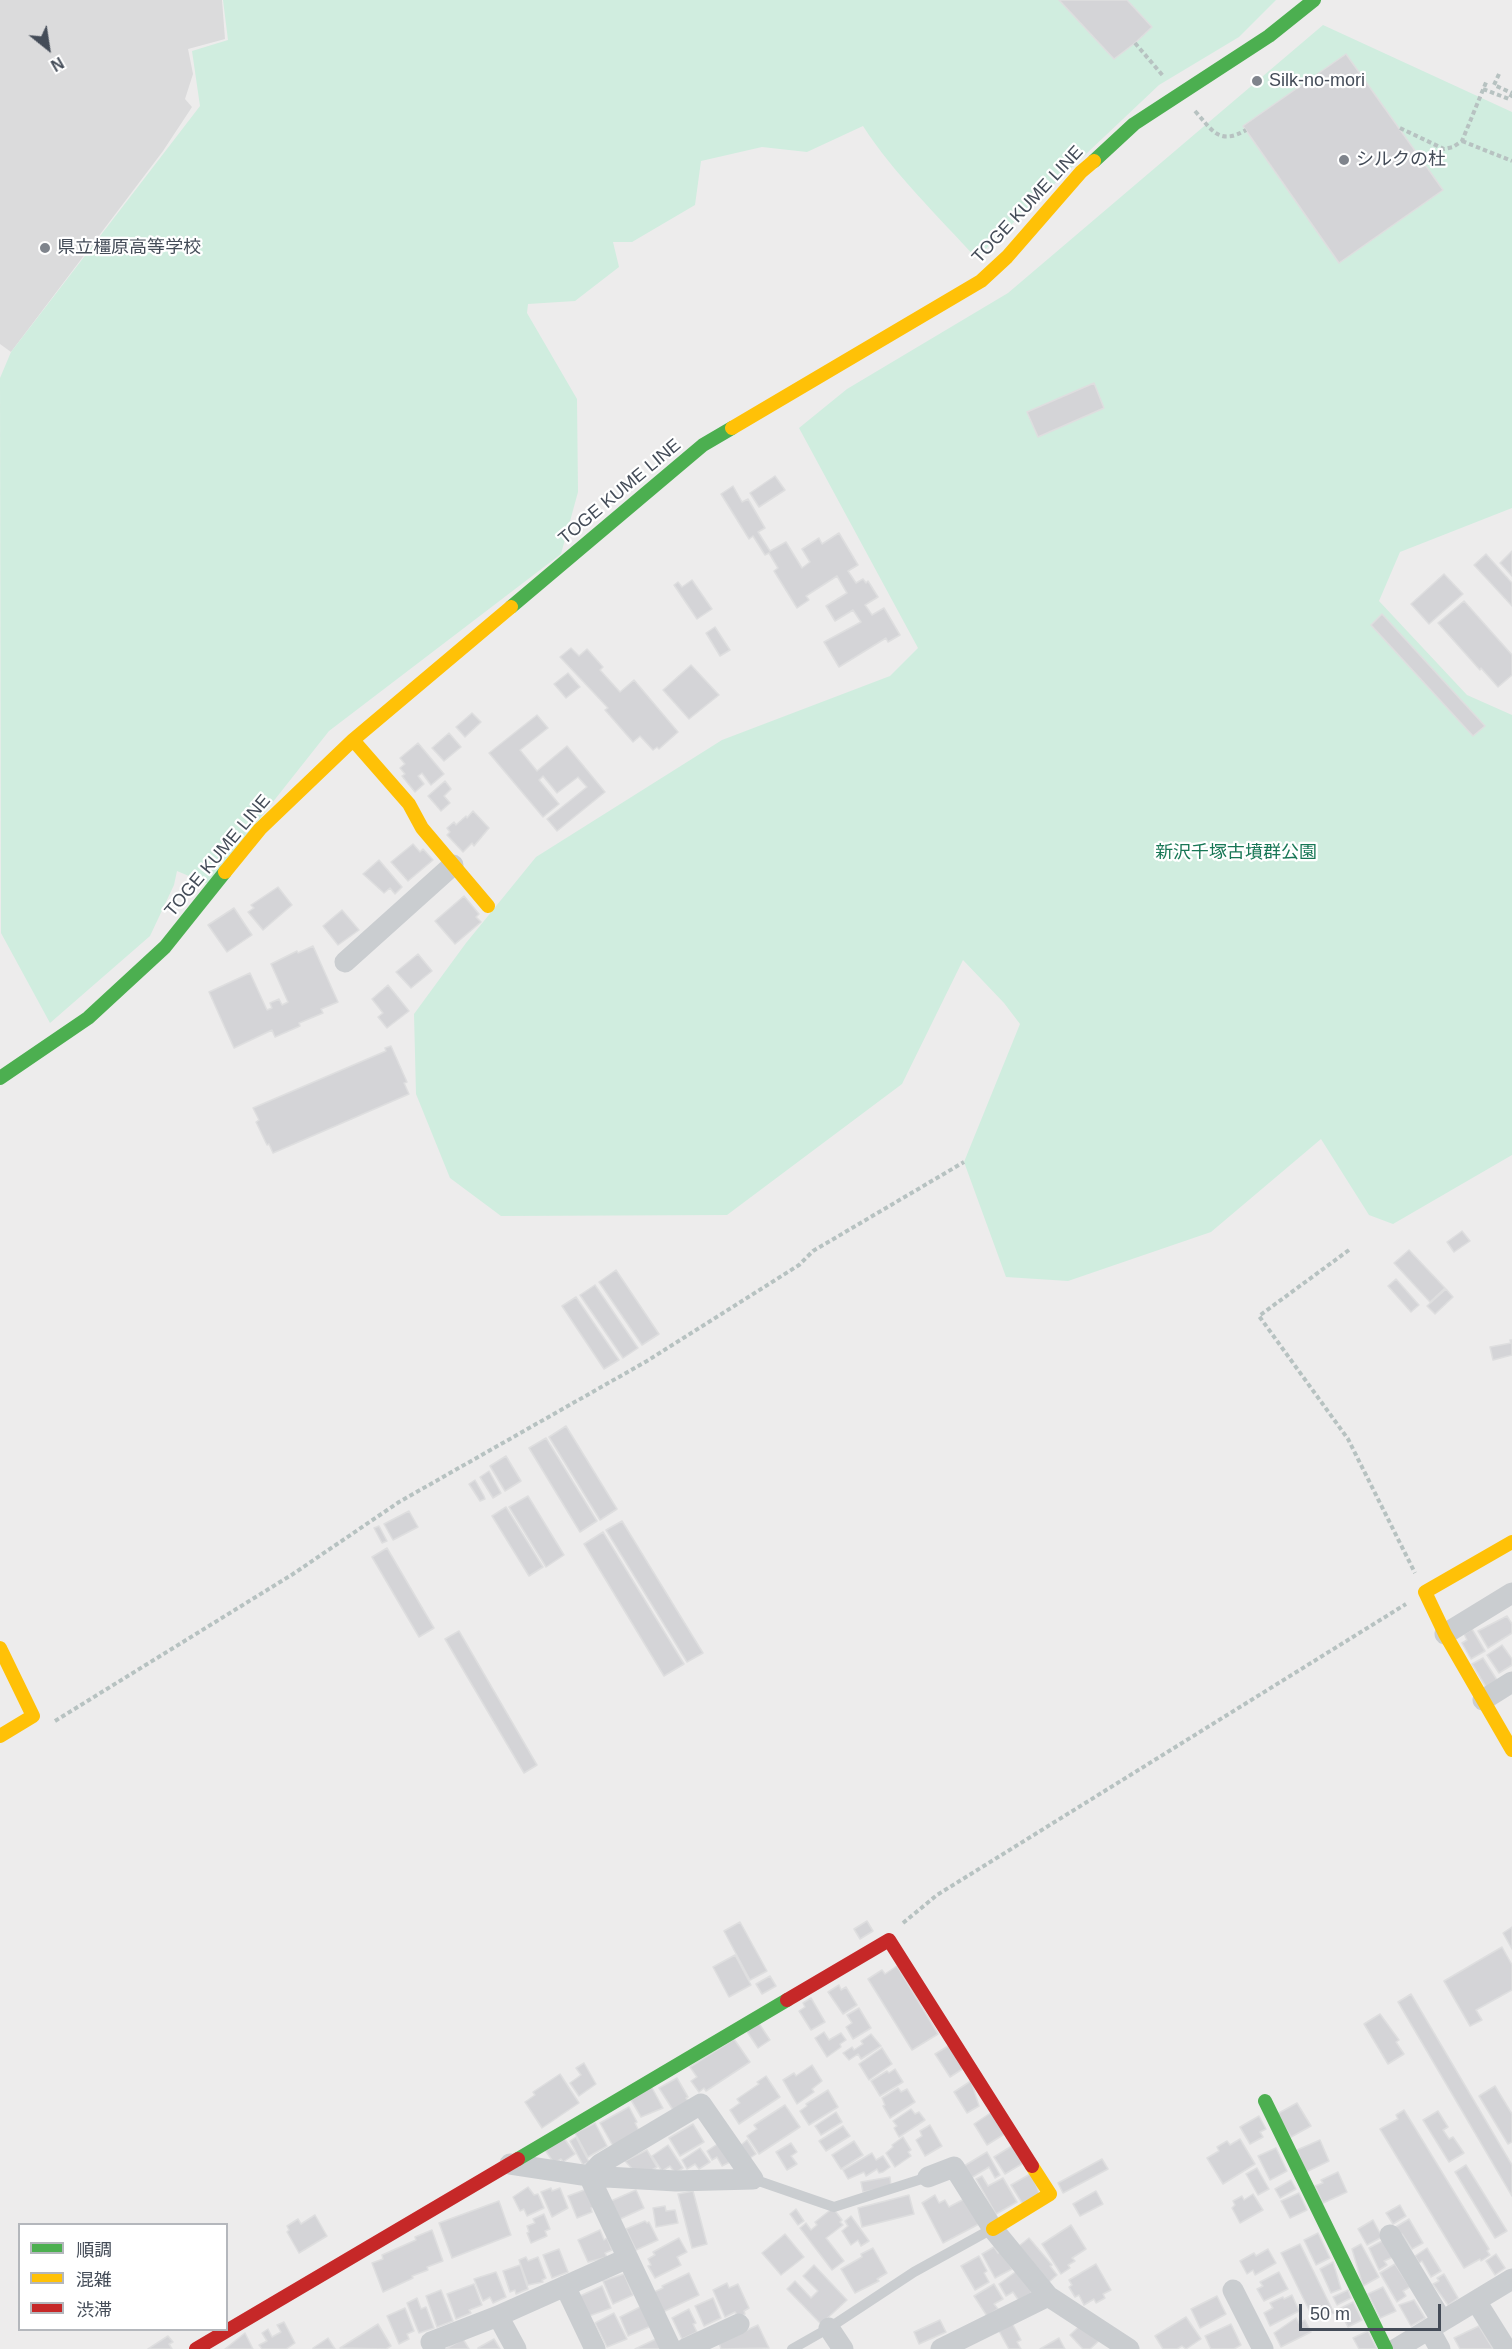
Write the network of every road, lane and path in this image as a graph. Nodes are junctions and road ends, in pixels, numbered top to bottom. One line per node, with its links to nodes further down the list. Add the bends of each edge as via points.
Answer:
1 (1314, 0): 11 (street, TOGE KUME LINE, via 1269,36 1134,124 1081,172 981,281 703,445)
2 (1499, 74): 5 (path, via 1494,85)
3 (1487, 80): 4 (path)
4 (1483, 89): 5 (path, via 1509,99); 9 (path)
5 (1512, 93)
6 (1204, 122): 8 (path, via 1223,138)
7 (1400, 128): 9 (path, via 1444,149)
8 (1246, 130)
9 (1463, 138): 10 (path)
10 (1512, 161)
11 (353, 740): 12 (street, via 409,804 422,828); 15 (street, TOGE KUME LINE, via 260,829 165,946 88,1018)
12 (453, 865): 13 (street); 14 (street)
13 (488, 906)
14 (345, 962)
15 (0, 1078)
16 (964, 1162): 25 (path, via 813,1251 800,1265 647,1361 399,1502 293,1574 54,1721)
17 (1349, 1250): 19 (path, via 1259,1316 1348,1439)
18 (1512, 1542): 19 (street)
19 (1425, 1592): 21 (street); 28 (path, via 937,1895 891,1933)
20 (1512, 1593): 21 (street)
21 (1445, 1634): 24 (street)
22 (0, 1648): 25 (street)
23 (1512, 1682): 24 (street)
24 (1483, 1700): 27 (street)
25 (33, 1716): 26 (street)
26 (0, 1736)
27 (1512, 1750)
28 (889, 1940): 30 (street); 34 (street, via 1050,2194)
29 (1265, 2101): 59 (street)
30 (510, 2164): 31 (street); 46 (street)
31 (589, 2176): 33 (street, via 676,2181); 33 (street, via 600,2164 701,2104); 36 (street)
32 (928, 2177): 33 (lane, via 834,2207); 34 (street, via 954,2167)
33 (753, 2179)
34 (993, 2229): 40 (street); 45 (lane, via 914,2272)
35 (1390, 2235): 44 (street)
36 (628, 2258): 38 (street); 52 (street)
37 (1512, 2279): 41 (street)
38 (565, 2286): 42 (street); 51 (street)
39 (1233, 2290): 58 (street)
40 (1048, 2296): 56 (street); 57 (street)
41 (1476, 2301): 44 (street); 62 (street)
42 (498, 2316): 49 (street, via 431,2342); 50 (street)
43 (739, 2324): 53 (street)
44 (1436, 2325): 60 (street); 61 (street)
45 (829, 2328): 54 (lane); 55 (street)
46 (228, 2330)
47 (227, 2331): 48 (street)
48 (196, 2349)
49 (435, 2349)
50 (516, 2349)
51 (595, 2349)
52 (671, 2349)
53 (686, 2349)
54 (792, 2349)
55 (843, 2349)
56 (941, 2349)
57 (1129, 2349)
58 (1263, 2349)
59 (1386, 2349)
60 (1396, 2349)
61 (1440, 2349)
62 (1506, 2349)

